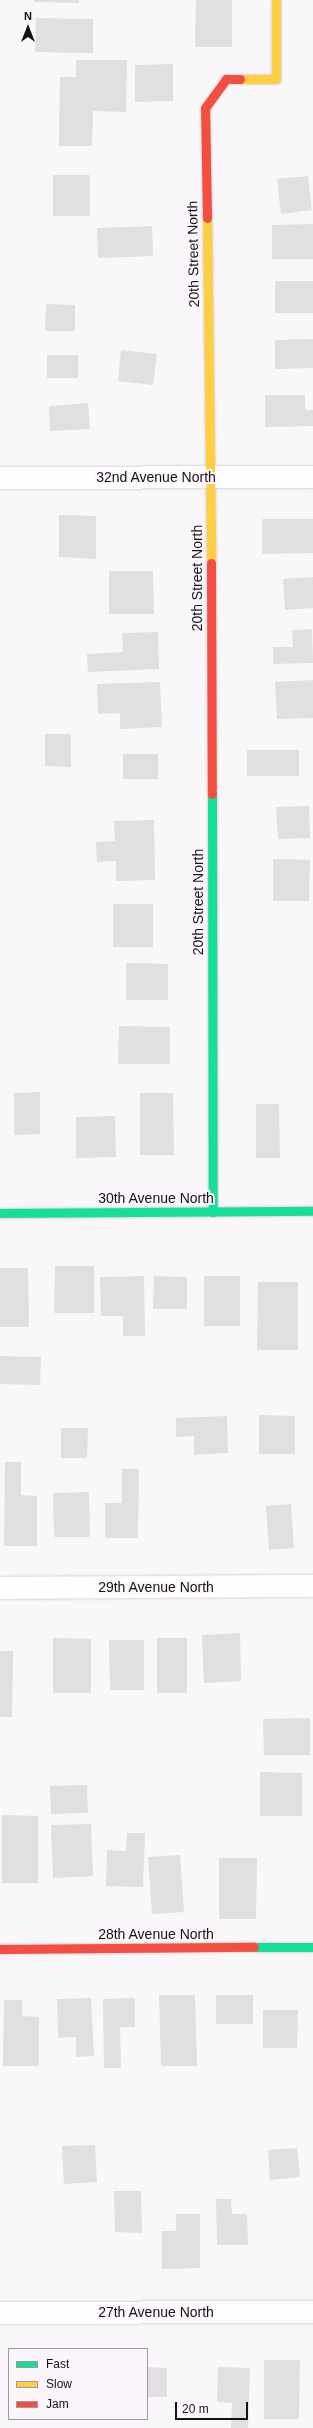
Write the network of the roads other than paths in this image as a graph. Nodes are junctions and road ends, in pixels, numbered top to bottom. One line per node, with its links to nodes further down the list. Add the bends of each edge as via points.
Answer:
1 (276, 0): 2 (street, 20th Street North, via 276,78 226,78 205,108)
2 (211, 477): 3 (street, 32nd Avenue North); 4 (street, 32nd Avenue North); 6 (street, 20th Street North)
3 (313, 477)
4 (0, 478)
5 (313, 1211): 6 (street, 30th Avenue North)
6 (213, 1212): 7 (street, 30th Avenue North)
7 (0, 1213)
8 (313, 1586): 9 (street, 29th Avenue North)
9 (0, 1588)
10 (313, 1947): 11 (street, 28th Avenue North)
11 (0, 1949)
12 (313, 2312): 13 (street, 27th Avenue North)
13 (0, 2313)

